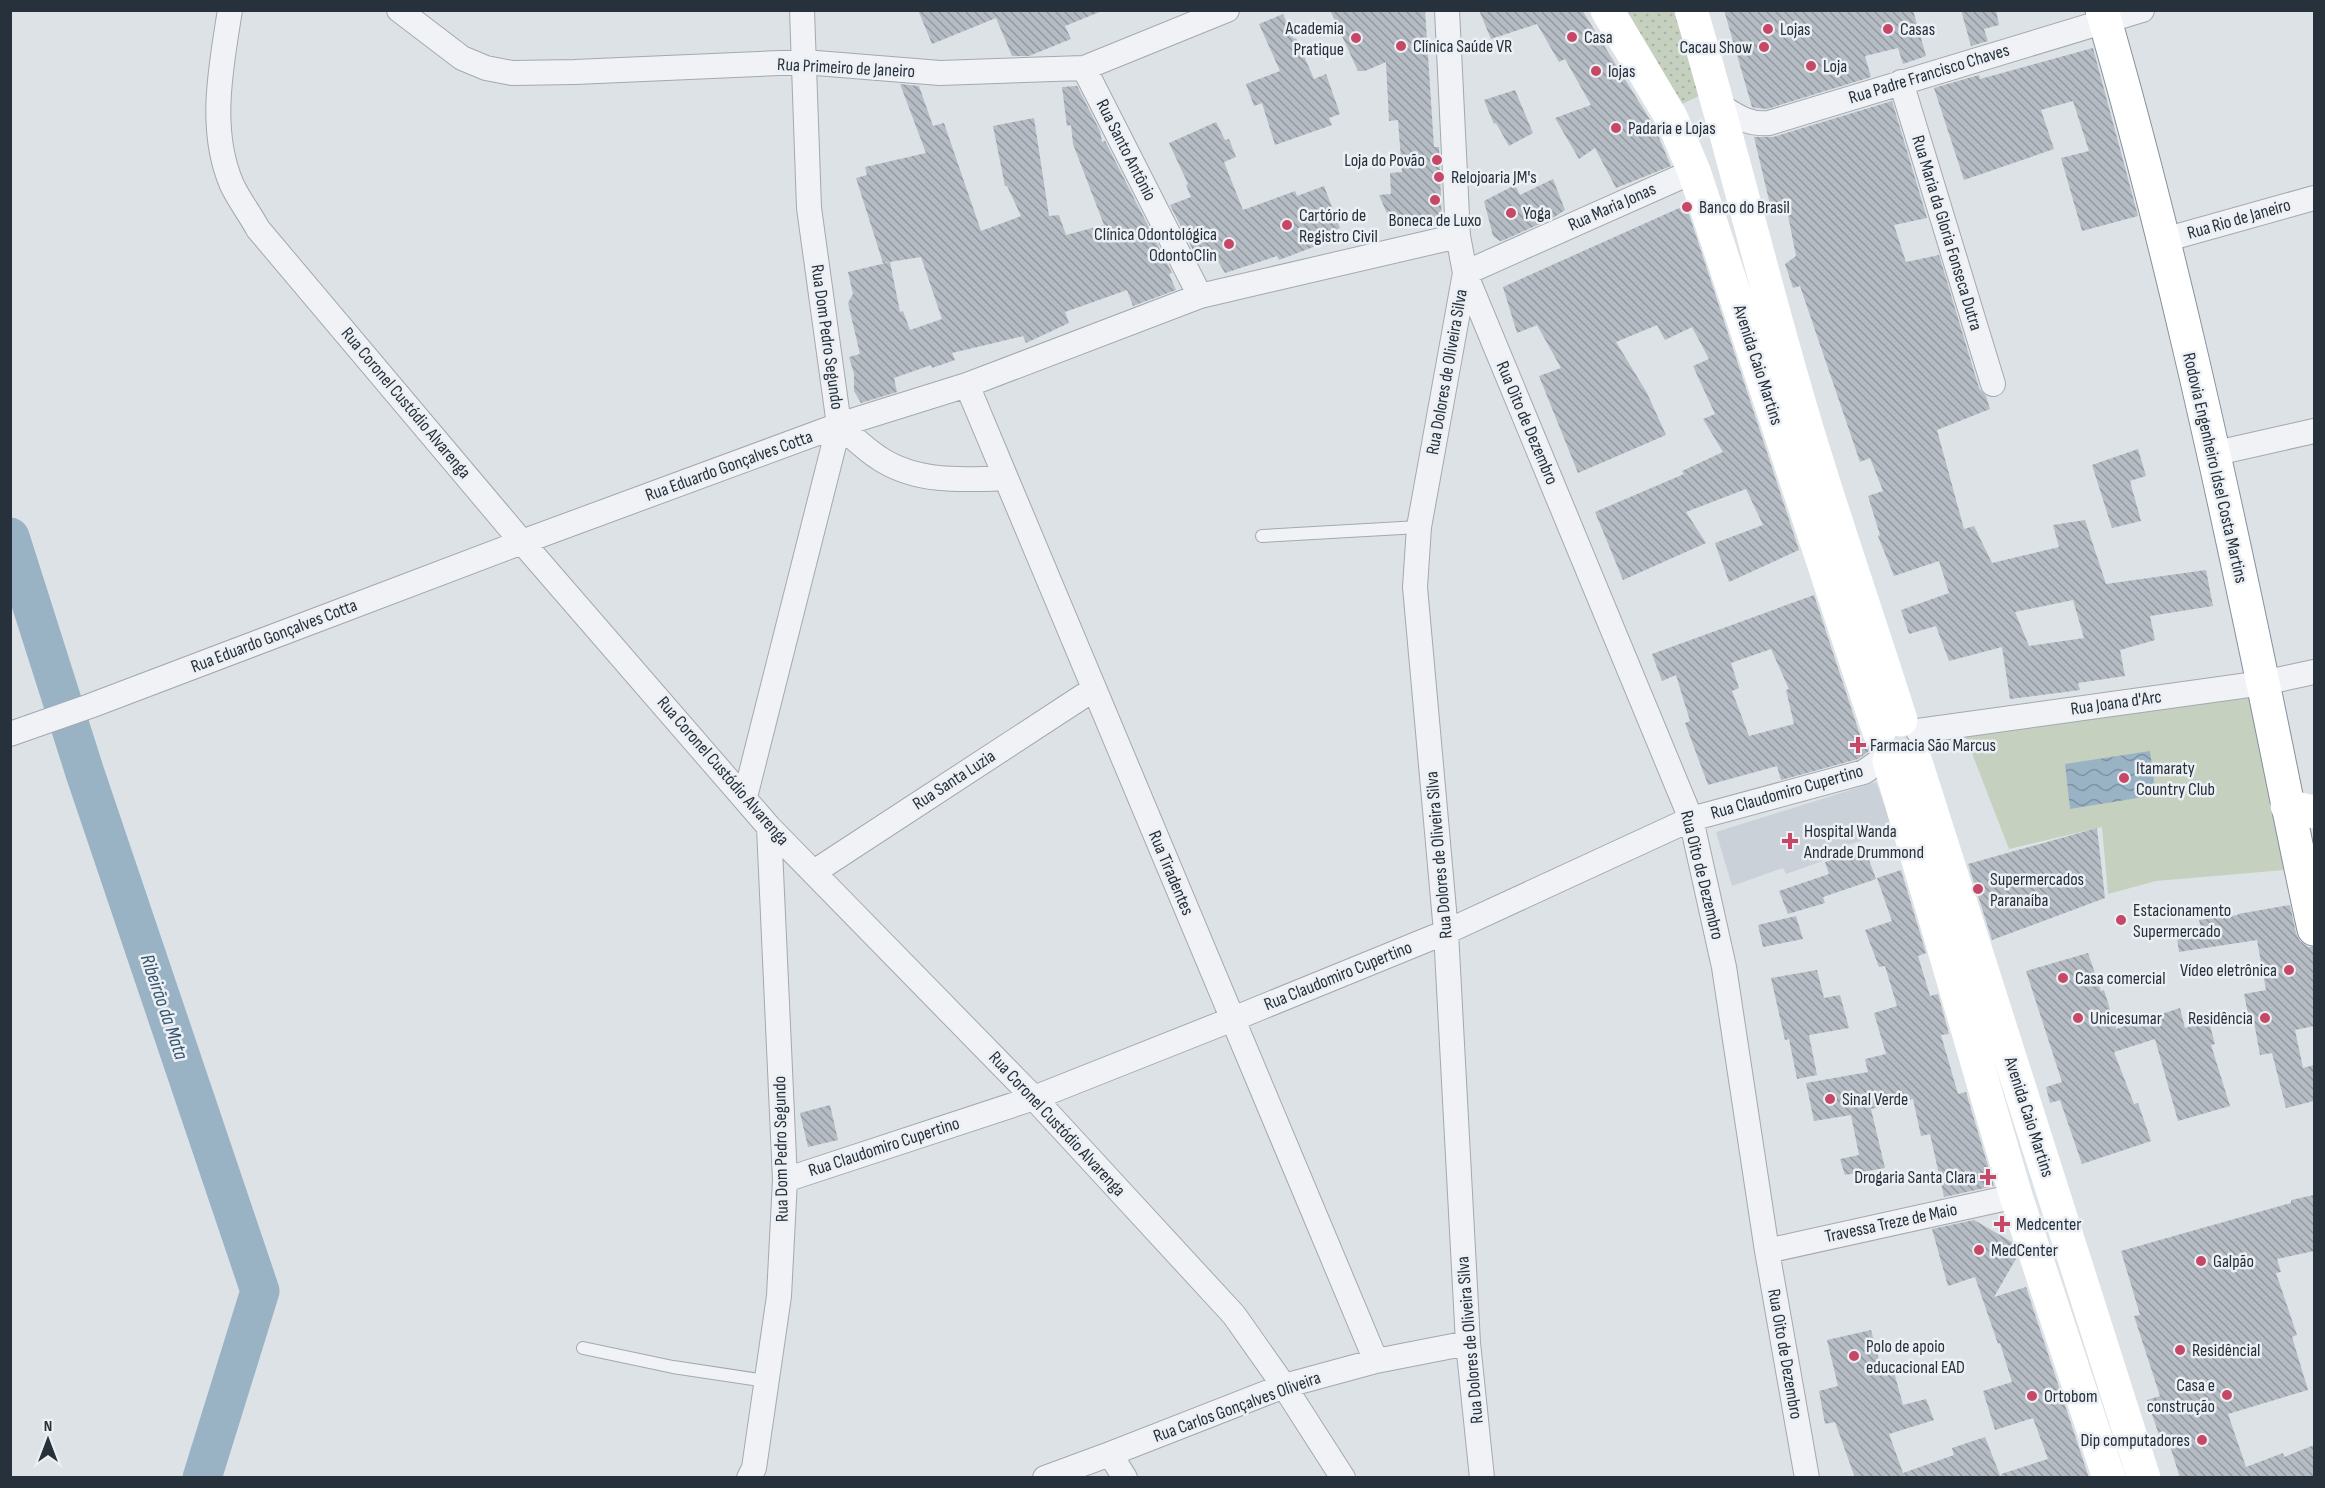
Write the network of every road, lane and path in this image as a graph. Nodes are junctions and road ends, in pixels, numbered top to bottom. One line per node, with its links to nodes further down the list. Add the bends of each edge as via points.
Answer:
1 (230, 10): 29 (street, Rua Coronel Custódio Alvarenga, via 218,89 223,150 232,184 258,229)
2 (399, 10): 10 (street, Rua Primeiro de Janeiro, via 462,58 512,73)
3 (802, 10): 10 (street, Rua Dom Pedro Segundo)
4 (1227, 10): 11 (street, Rua Primeiro de Janeiro)
5 (1447, 10): 17 (street)
6 (1607, 10): 14 (main road, Avenida Caio Martins)
7 (1691, 10): 13 (main road, Avenida Caio Martins)
8 (2142, 10): 9 (street, Rua Padre Francisco Chaves)
9 (2104, 16): 12 (street, Rua Padre Francisco Chaves); 18 (main road, Rodovia Engenheiro Idsel Costa Martins)
10 (804, 62): 11 (street, Rua Primeiro de Janeiro, via 940,73); 23 (street, Rua Dom Pedro Segundo, via 809,208)
11 (1084, 68): 20 (street, Rua Santo Antônio)
12 (1901, 82): 13 (street, Rua Padre Francisco Chaves, via 1769,123 1743,121); 21 (street, Rua Maria da Gloria Fonseca Dutra)
13 (1719, 105): 14 (main road, via 1698,117); 34 (main road, Avenida Caio Martins)
14 (1671, 117): 15 (main road, Avenida Caio Martins)
15 (1694, 171): 19 (street, Rua Maria Jonas); 34 (main road, Avenida Caio Martins)
16 (2314, 198): 18 (street, Rua Rio de Janeiro)
17 (1458, 236): 19 (street, Rua Dolores de Oliveira Silva); 20 (street, Rua Eduardo Gonçalves Cotta)
18 (2164, 240): 25 (main road, Rodovia Engenheiro Idsel Costa Martins)
19 (1465, 273): 27 (street, Rua Dolores de Oliveira Silva); 37 (street, Rua Oito de Dezembro)
20 (1200, 296): 22 (street, Rua Eduardo Gonçalves Cotta)
21 (1994, 384)
22 (967, 385): 23 (street, Rua Eduardo Gonçalves Cotta); 26 (street, Rua Tiradentes)
23 (839, 425): 26 (street, via 879,459 913,473 953,481); 29 (street, Rua Eduardo Gonçalves Cotta); 35 (street, Rua Dom Pedro Segundo)
24 (2314, 431): 25 (street)
25 (2212, 454): 31 (main road, Rodovia Engenheiro Idsel Costa Martins)
26 (1006, 478): 32 (street, Rua Tiradentes)
27 (1419, 527): 28 (lane); 41 (street, Rua Dolores de Oliveira Silva, via 1415,587)
28 (1262, 536)
29 (522, 542): 33 (street, Rua Eduardo Gonçalves Cotta); 35 (street, Rua Coronel Custódio Alvarenga)
30 (2314, 672): 31 (street, Rua Joana d'Arc)
31 (2263, 683): 34 (street, Rua Joana d'Arc); 36 (main road, Rodovia Engenheiro Idsel Costa Martins)
32 (1094, 689): 39 (street, Rua Santa Luzia); 42 (street, Rua Tiradentes)
33 (10, 734)
34 (1897, 743): 37 (street, Rua Claudomiro Cupertino, via 1864,772); 45 (main road, Avenida Caio Martins); 60 (main road, Avenida Caio Martins)
35 (745, 797): 38 (street, Rua Coronel Custódio Alvarenga)
36 (2301, 809): 40 (main road, Rodovia Engenheiro Idsel Costa Martins)
37 (1691, 819): 41 (street, Rua Claudomiro Cupertino); 46 (street, Rua Oito de Dezembro, via 1724,968)
38 (769, 827): 39 (street, Rua Coronel Custódio Alvarenga); 44 (street, Rua Dom Pedro Segundo)
39 (814, 872): 43 (street, Rua Coronel Custódio Alvarenga)
40 (2314, 929)
41 (1446, 932): 42 (street, Rua Claudomiro Cupertino); 47 (street, Rua Dolores de Oliveira Silva)
42 (1233, 1019): 43 (street, Rua Claudomiro Cupertino); 49 (street, Rua Tiradentes)
43 (1034, 1098): 44 (street, Rua Claudomiro Cupertino); 51 (street, Rua Coronel Custódio Alvarenga, via 1234,1315)
44 (785, 1180): 50 (street, Rua Dom Pedro Segundo, via 779,1296)
45 (2016, 1196): 46 (street, Travessa Treze de Maio); 59 (main road, Avenida Caio Martins)
46 (1767, 1251): 58 (street, Rua Oito de Dezembro)
47 (1468, 1343): 49 (street, Rua Carlos Gonçalves Oliveira); 57 (street, Rua Dolores de Oliveira Silva)
48 (584, 1348): 50 (lane)
49 (1376, 1361): 51 (street, Rua Carlos Gonçalves Oliveira)
50 (766, 1381): 53 (street, Rua Dom Pedro Segundo)
51 (1284, 1386): 52 (street, Rua Carlos Gonçalves Oliveira); 56 (street, Rua Coronel Custódio Alvarenga)
52 (1110, 1454): 54 (street, Rua Carlos Gonçalves Oliveira); 55 (street)
53 (753, 1474)
54 (1045, 1478)
55 (1125, 1478)
56 (1343, 1478)
57 (1482, 1478)
58 (1806, 1478)
59 (2109, 1478)
60 (2144, 1478)

